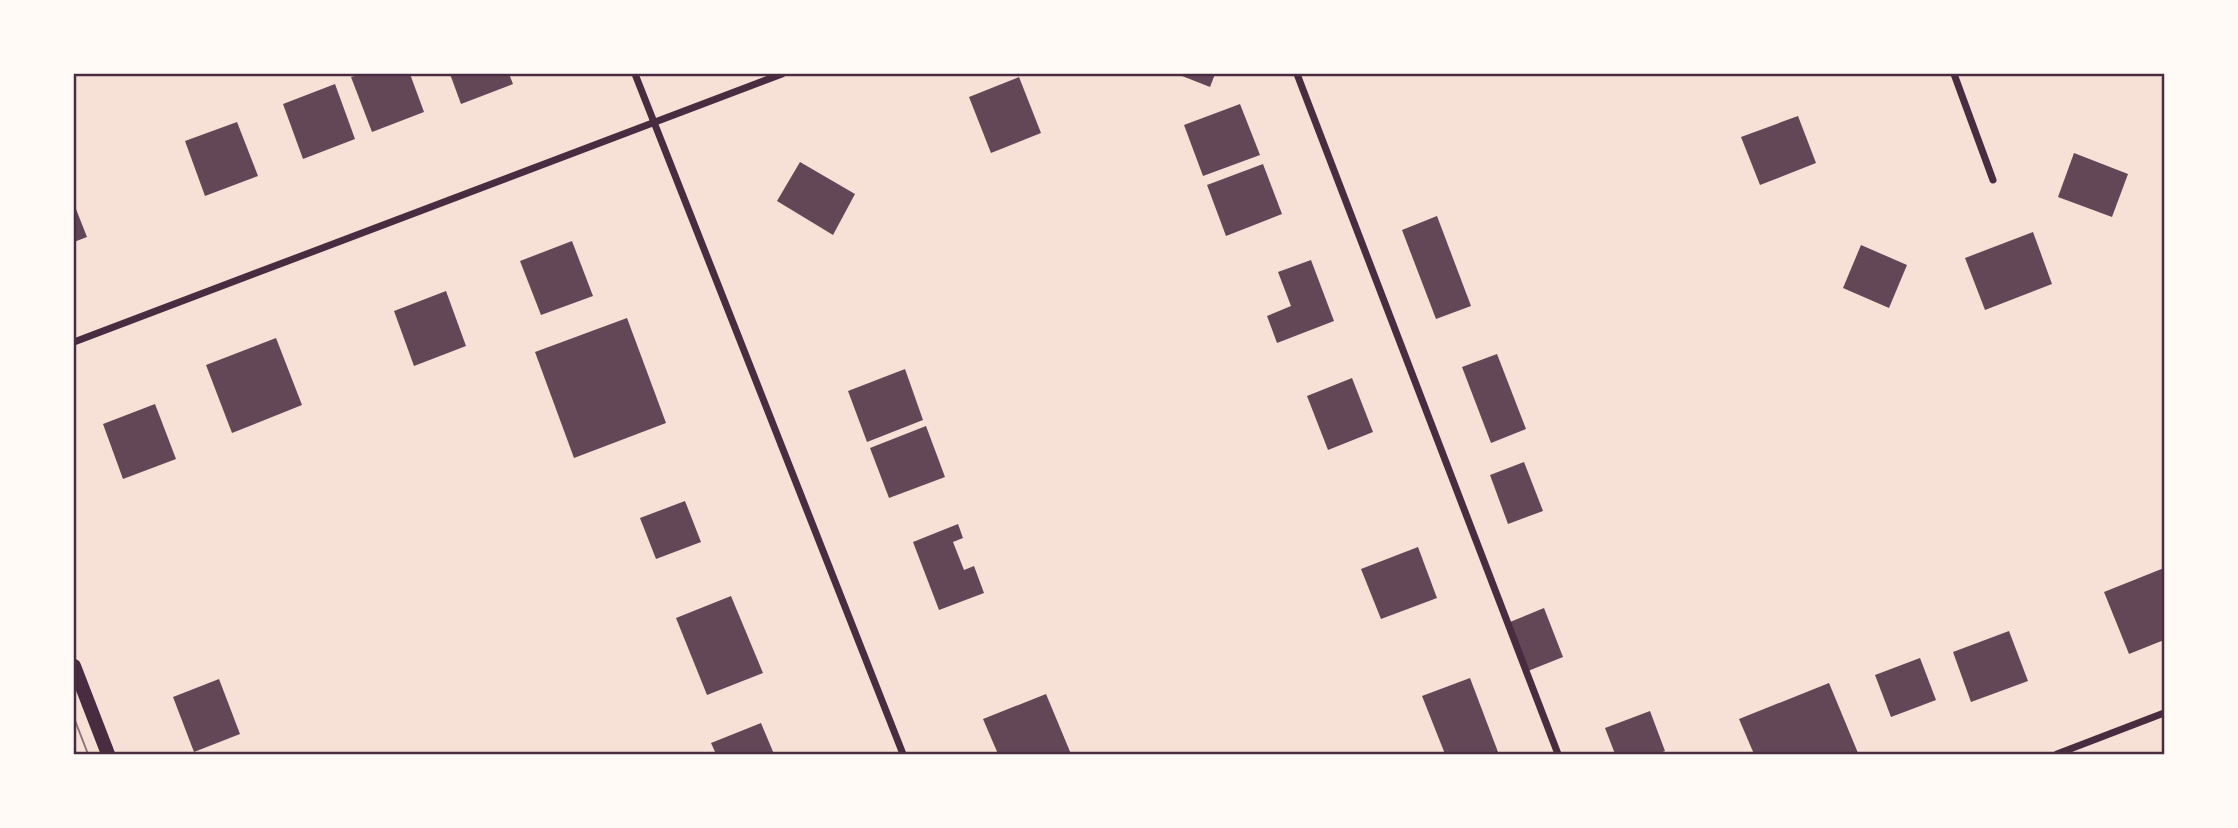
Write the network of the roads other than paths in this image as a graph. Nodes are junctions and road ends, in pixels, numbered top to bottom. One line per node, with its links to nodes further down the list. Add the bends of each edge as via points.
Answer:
1 (635, 74): 5 (street)
2 (782, 74): 5 (street)
3 (1297, 74): 12 (street)
4 (1954, 74): 6 (street)
5 (654, 122): 7 (street); 11 (street)
6 (1993, 180)
7 (74, 342)
8 (74, 666): 10 (main road)
9 (2165, 713): 13 (street)
10 (108, 754)
11 (903, 754)
12 (1558, 754)
13 (2057, 754)

